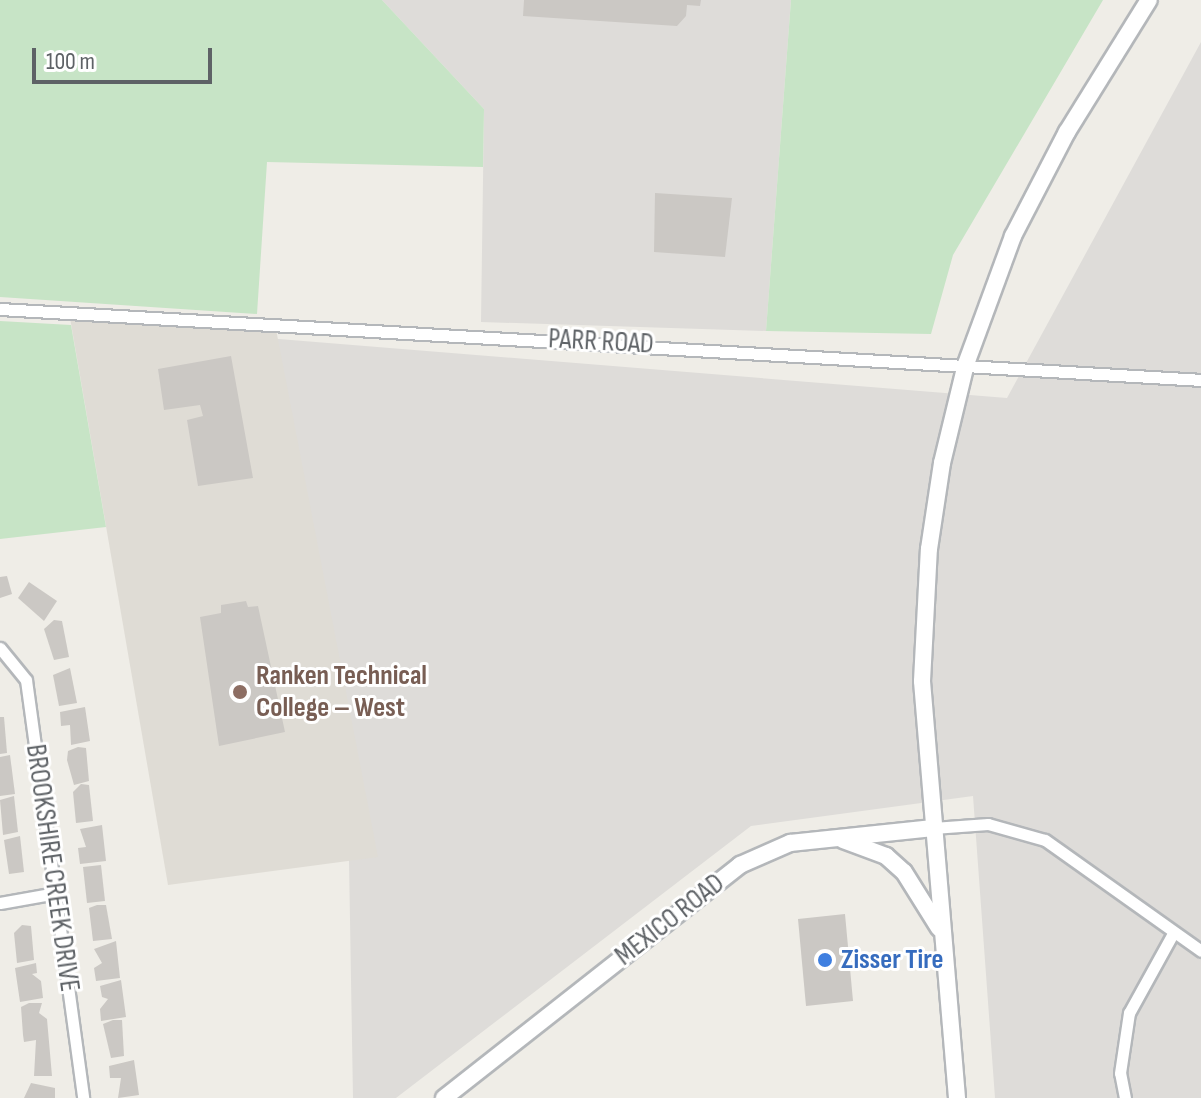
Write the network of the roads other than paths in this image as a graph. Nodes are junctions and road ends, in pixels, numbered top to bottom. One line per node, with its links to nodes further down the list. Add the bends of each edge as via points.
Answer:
1 (1149, 0): 3 (main road, via 1027,206)
2 (0, 309): 3 (street, PARR ROAD)
3 (966, 364): 4 (street, PARR ROAD); 6 (main road, via 942,463 925,591 922,681)
4 (1201, 380)
5 (0, 648): 8 (street, BROOKSHIRE CREEK DRIVE, via 26,680)
6 (933, 828): 7 (main road, MEXICO ROAD); 10 (main road); 11 (street, via 988,824 1045,840)
7 (833, 837): 10 (main road, via 877,852 904,872); 14 (main road, MEXICO ROAD, via 790,843 740,865)
8 (56, 893): 9 (street); 13 (street, BROOKSHIRE CREEK DRIVE)
9 (0, 903)
10 (942, 933): 15 (main road)
11 (1172, 935): 12 (street); 16 (street, via 1129,1013 1120,1073)
12 (1201, 951)
13 (83, 1098)
14 (444, 1098)
15 (957, 1098)
16 (1125, 1098)

